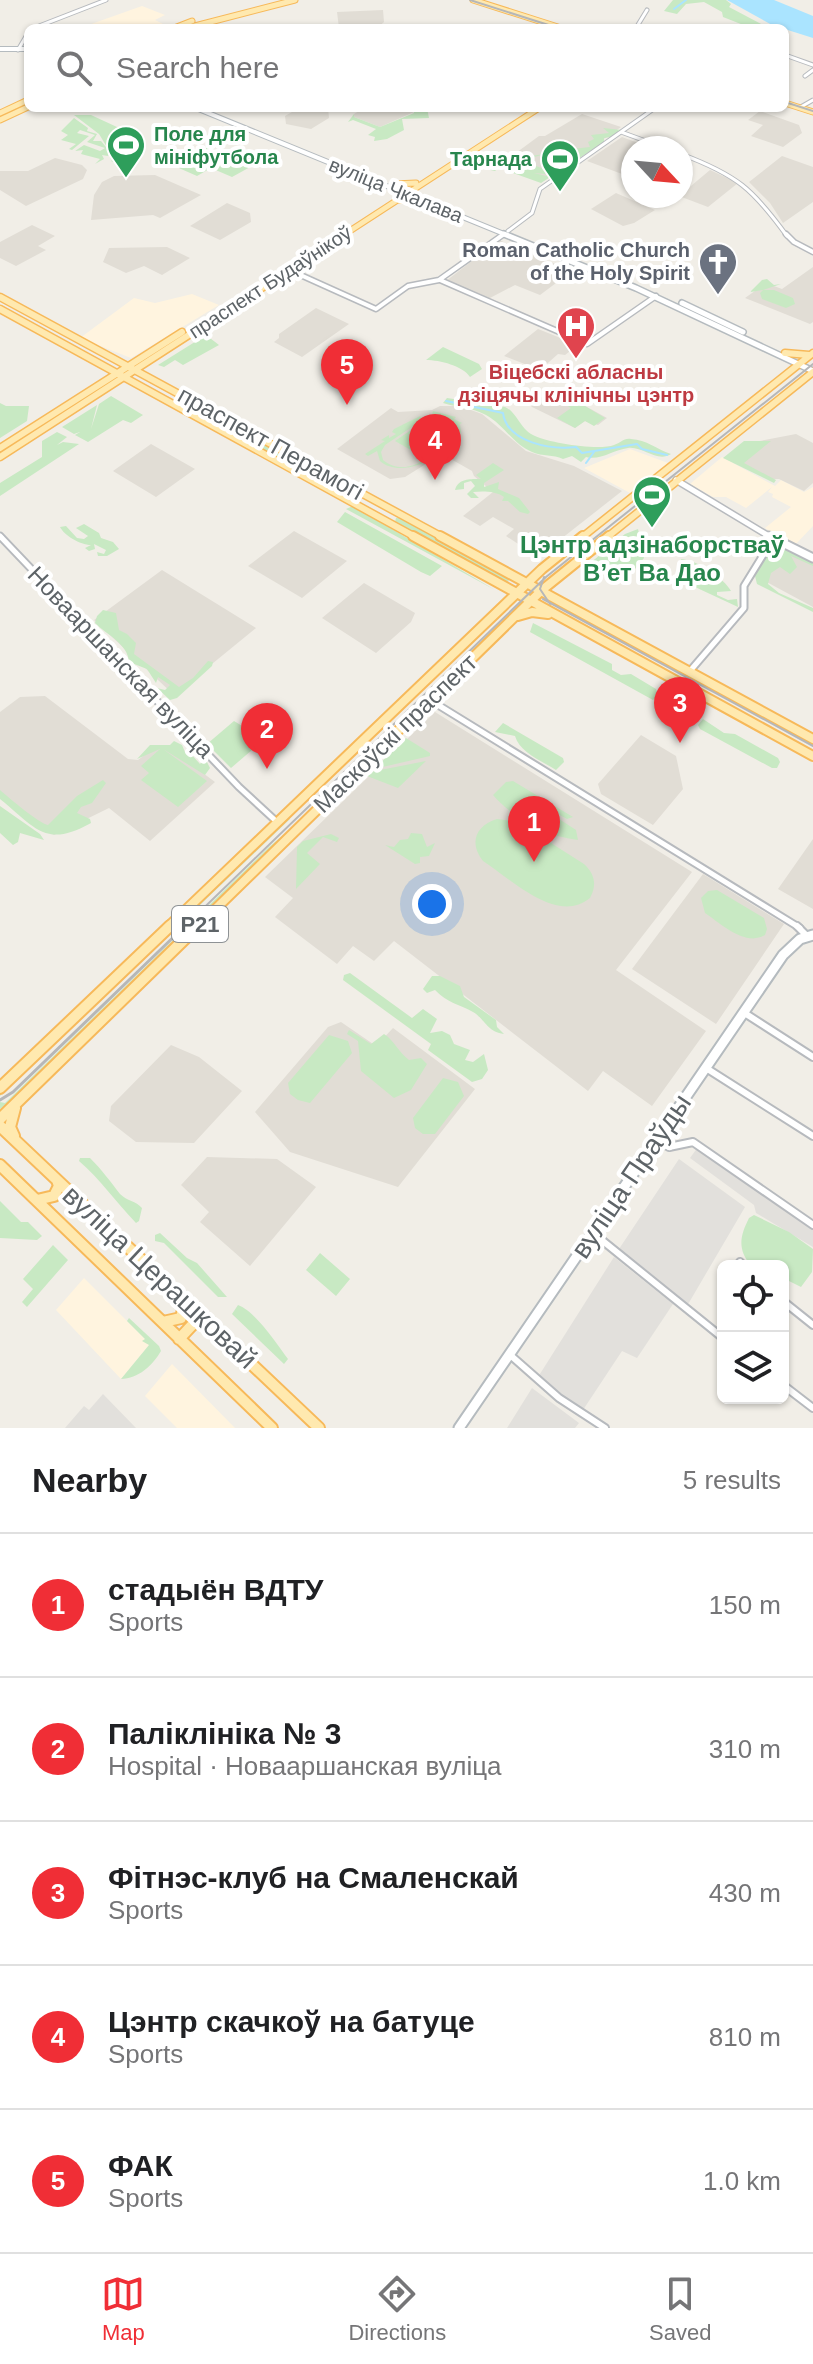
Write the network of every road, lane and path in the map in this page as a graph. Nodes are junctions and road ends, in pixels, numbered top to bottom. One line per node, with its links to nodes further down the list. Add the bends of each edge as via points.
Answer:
1 (106, 0): 8 (street)
2 (275, 0): 7 (main road)
3 (291, 0): 7 (main road)
4 (465, 0): 11 (main road)
5 (473, 0): 12 (main road)
6 (647, 10): 13 (street)
7 (217, 16): 9 (main road); 10 (main road)
8 (44, 24)
9 (188, 24)
10 (197, 24)
11 (540, 24)
12 (548, 24)
13 (638, 24)
14 (24, 39): 15 (street)
15 (18, 49): 16 (main road); 17 (main road)
16 (0, 50)
17 (24, 50)
18 (789, 56): 19 (street)
19 (793, 57): 20 (street); 21 (street)
20 (789, 60)
21 (813, 68): 22 (street)
22 (805, 76)
23 (813, 100): 26 (street)
24 (24, 102): 27 (main road)
25 (789, 103): 26 (main road)
26 (800, 107): 30 (main road)
27 (12, 108): 29 (main road); 35 (main road)
28 (24, 109): 29 (main road)
29 (19, 111): 36 (main road)
30 (813, 111)
31 (207, 112): 39 (main road, вуліца Чкалава)
32 (214, 112): 39 (main road, вуліца Чкалава)
33 (530, 112): 41 (main road, праспект Будаўнікоў)
34 (649, 112): 37 (street)
35 (0, 113)
36 (0, 120)
37 (620, 132): 38 (street); 46 (street, via 540,189 532,213)
38 (631, 136)
39 (276, 138): 42 (main road, вуліца Чкалава)
40 (693, 159): 47 (street, via 733,174 766,205 790,241)
41 (418, 184): 42 (main road); 43 (main road, праспект Будаўнікоў); 44 (main road)
42 (392, 186): 43 (main road, вуліца Чкалава); 45 (main road)
43 (406, 192): 44 (main road, вуліца Чкалава); 45 (main road, праспект Будаўнікоў)
44 (422, 198): 45 (main road); 46 (main road, вуліца Чкалава)
45 (393, 201): 48 (main road, праспект Будаўнікоў)
46 (506, 232): 49 (street); 50 (main road, вуліца Чкалава)
47 (813, 252)
48 (287, 269): 49 (street, via 376,309 408,286); 58 (main road, праспект Будаўнікоў)
49 (439, 280): 51 (street, via 587,344)
50 (647, 290): 51 (main road, вуліца Чкалава); 53 (main road, вуліца Чкалава)
51 (656, 296): 53 (main road, вуліца Чкалава)
52 (1, 298): 57 (main road, праспект Перамогі)
53 (673, 302): 56 (main road, вуліца Чкалава)
54 (0, 309): 61 (main road, праспект Перамогі)
55 (813, 353): 56 (main road); 59 (main road, Маскоўскі праспект / Р21)
56 (784, 355): 59 (main road, вуліца Чкалава); 63 (main road, via 790,364)
57 (119, 361): 58 (main road); 60 (main road, праспект Перамогі)
58 (143, 361): 60 (main road, праспект Будаўнікоў); 64 (main road)
59 (801, 363): 62 (main road, вуліца Чкалава); 63 (main road, Маскоўскі праспект / Р21)
60 (132, 368): 64 (main road, праспект Перамогі); 65 (main road, праспект Будаўнікоў)
61 (106, 369): 65 (main road, праспект Перамогі); 66 (main road)
62 (813, 370): 72 (main road, Маскоўскі праспект / Р21)
63 (786, 374): 69 (main road, Маскоўскі праспект / Р21)
64 (146, 375): 68 (main road, праспект Перамогі)
65 (119, 376): 66 (main road, праспект Будаўнікоў); 67 (main road, праспект Перамогі)
66 (107, 383): 67 (main road); 74 (main road, праспект Будаўнікоў); 75 (main road, праспект Будаўнікоў)
67 (133, 383): 71 (main road, праспект Перамогі)
68 (216, 413): 70 (main road, праспект Перамогі); 71 (main road, via 215,420)
69 (730, 419): 72 (main road); 79 (main road, Маскоўскі праспект / Р21)
70 (228, 420): 73 (main road, via 217,421); 77 (main road, праспект Перамогі)
71 (204, 421): 73 (main road, праспект Перамогі)
72 (744, 427): 76 (main road, Маскоўскі праспект / Р21)
73 (217, 428): 80 (main road, праспект Перамогі)
74 (0, 448)
75 (0, 457)
76 (676, 480): 82 (main road, Маскоўскі праспект / Р21); 86 (main road)
77 (392, 510): 78 (main road, праспект Перамогі); 80 (main road, via 391,516)
78 (402, 516): 81 (main road, via 393,517); 89 (main road, праспект Перамогі)
79 (604, 517): 82 (main road, via 608,524); 83 (main road, Маскоўскі праспект / Р21)
80 (381, 518): 81 (main road, праспект Перамогі)
81 (392, 524): 92 (main road, праспект Перамогі)
82 (619, 525): 84 (main road, Маскоўскі праспект / Р21)
83 (593, 527): 84 (main road, via 606,526); 88 (main road, Маскоўскі праспект / Р21)
84 (608, 535): 90 (main road, Маскоўскі праспект / Р21)
85 (0, 536): 112 (street, Новааршанская вуліца)
86 (773, 539): 87 (main road); 104 (street, via 744,586 744,608)
87 (813, 558)
88 (542, 569): 89 (main road); 91 (main road, Маскоўскі праспект / Р21)
89 (508, 571): 91 (main road, праспект Перамогі)
90 (559, 575): 93 (main road, Маскоўскі праспект / Р21); 96 (main road, via 554,588)
91 (527, 582): 93 (main road, праспект Перамогі); 94 (main road, Маскоўскі праспект / Р21)
92 (495, 583): 94 (main road, праспект Перамогі); 97 (main road, via 501,597)
93 (542, 590): 95 (main road, Маскоўскі праспект / Р21); 96 (main road, праспект Перамогі)
94 (515, 593): 95 (main road, праспект Перамогі); 97 (main road, Маскоўскі праспект / Р21)
95 (530, 602): 98 (main road, праспект Перамогі); 99 (main road, Маскоўскі праспект / Р21)
96 (565, 603): 100 (main road, праспект Перамогі)
97 (495, 612): 106 (main road, Маскоўскі праспект / Р21)
98 (556, 616): 99 (main road, via 532,612); 102 (main road, праспект Перамогі)
99 (511, 620): 105 (main road, Маскоўскі праспект / Р21)
100 (647, 649): 101 (main road, праспект Перамогі); 102 (main road, via 648,657)
101 (663, 658): 103 (main road, via 651,658); 104 (main road, праспект Перамогі)
102 (637, 660): 103 (main road, праспект Перамогі)
103 (652, 668): 111 (main road, праспект Перамогі)
104 (689, 672): 108 (main road, праспект Перамогі)
105 (430, 699): 107 (main road, Маскоўскі праспект / Р21); 113 (street)
106 (375, 727): 107 (main road, via 376,739); 109 (main road, Маскоўскі праспект / Р21)
107 (391, 737): 110 (main road, Маскоўскі праспект / Р21)
108 (813, 739)
109 (358, 744): 110 (main road, via 372,743); 112 (main road, Маскоўскі праспект / Р21)
110 (373, 754): 118 (main road, Маскоўскі праспект / Р21)
111 (813, 756)
112 (277, 822): 117 (main road, Маскоўскі праспект / Р21)
113 (810, 936): 114 (main road, вуліца Праўды, via 783,955)
114 (743, 1012): 115 (street); 116 (main road, вуліца Праўды)
115 (813, 1057)
116 (705, 1067): 121 (street); 122 (main road, вуліца Праўды)
117 (2, 1084)
118 (26, 1094): 119 (main road, Маскоўскі праспект / Р21); 123 (main road, via 10,1117)
119 (0, 1119)
120 (0, 1126): 123 (main road, вуліца Церашковай)
121 (813, 1136)
122 (656, 1139): 129 (street, via 669,1147 693,1142); 130 (main road, вуліца Праўды)
123 (19, 1144): 125 (main road, вуліца Церашковай)
124 (0, 1166): 127 (main road, вуліца Церашковай)
125 (57, 1180): 126 (main road, вуліца Церашковай); 127 (main road, via 55,1196)
126 (73, 1195): 128 (main road, via 57,1199); 131 (main road, вуліца Церашковай)
127 (36, 1200): 128 (main road, вуліца Церашковай)
128 (54, 1217): 133 (main road, вуліца Церашковай)
129 (813, 1225)
130 (592, 1233): 136 (street); 138 (main road, вуліца Праўды)
131 (188, 1303): 133 (main road, via 181,1319); 134 (main road, вуліца Церашковай); 137 (main road, via 192,1316)
132 (789, 1306): 135 (street)
133 (163, 1322): 137 (main road, вуліца Церашковай)
134 (210, 1322): 137 (main road, via 195,1322); 142 (main road, вуліца Церашковай)
135 (813, 1325)
136 (717, 1333)
137 (179, 1339): 141 (main road, вуліца Церашковай)
138 (509, 1354): 143 (main road, вуліца Праўды); 144 (street, via 559,1398)
139 (789, 1390): 140 (street)
140 (813, 1408)
141 (272, 1428)
142 (319, 1428)
143 (459, 1428)
144 (605, 1428)

